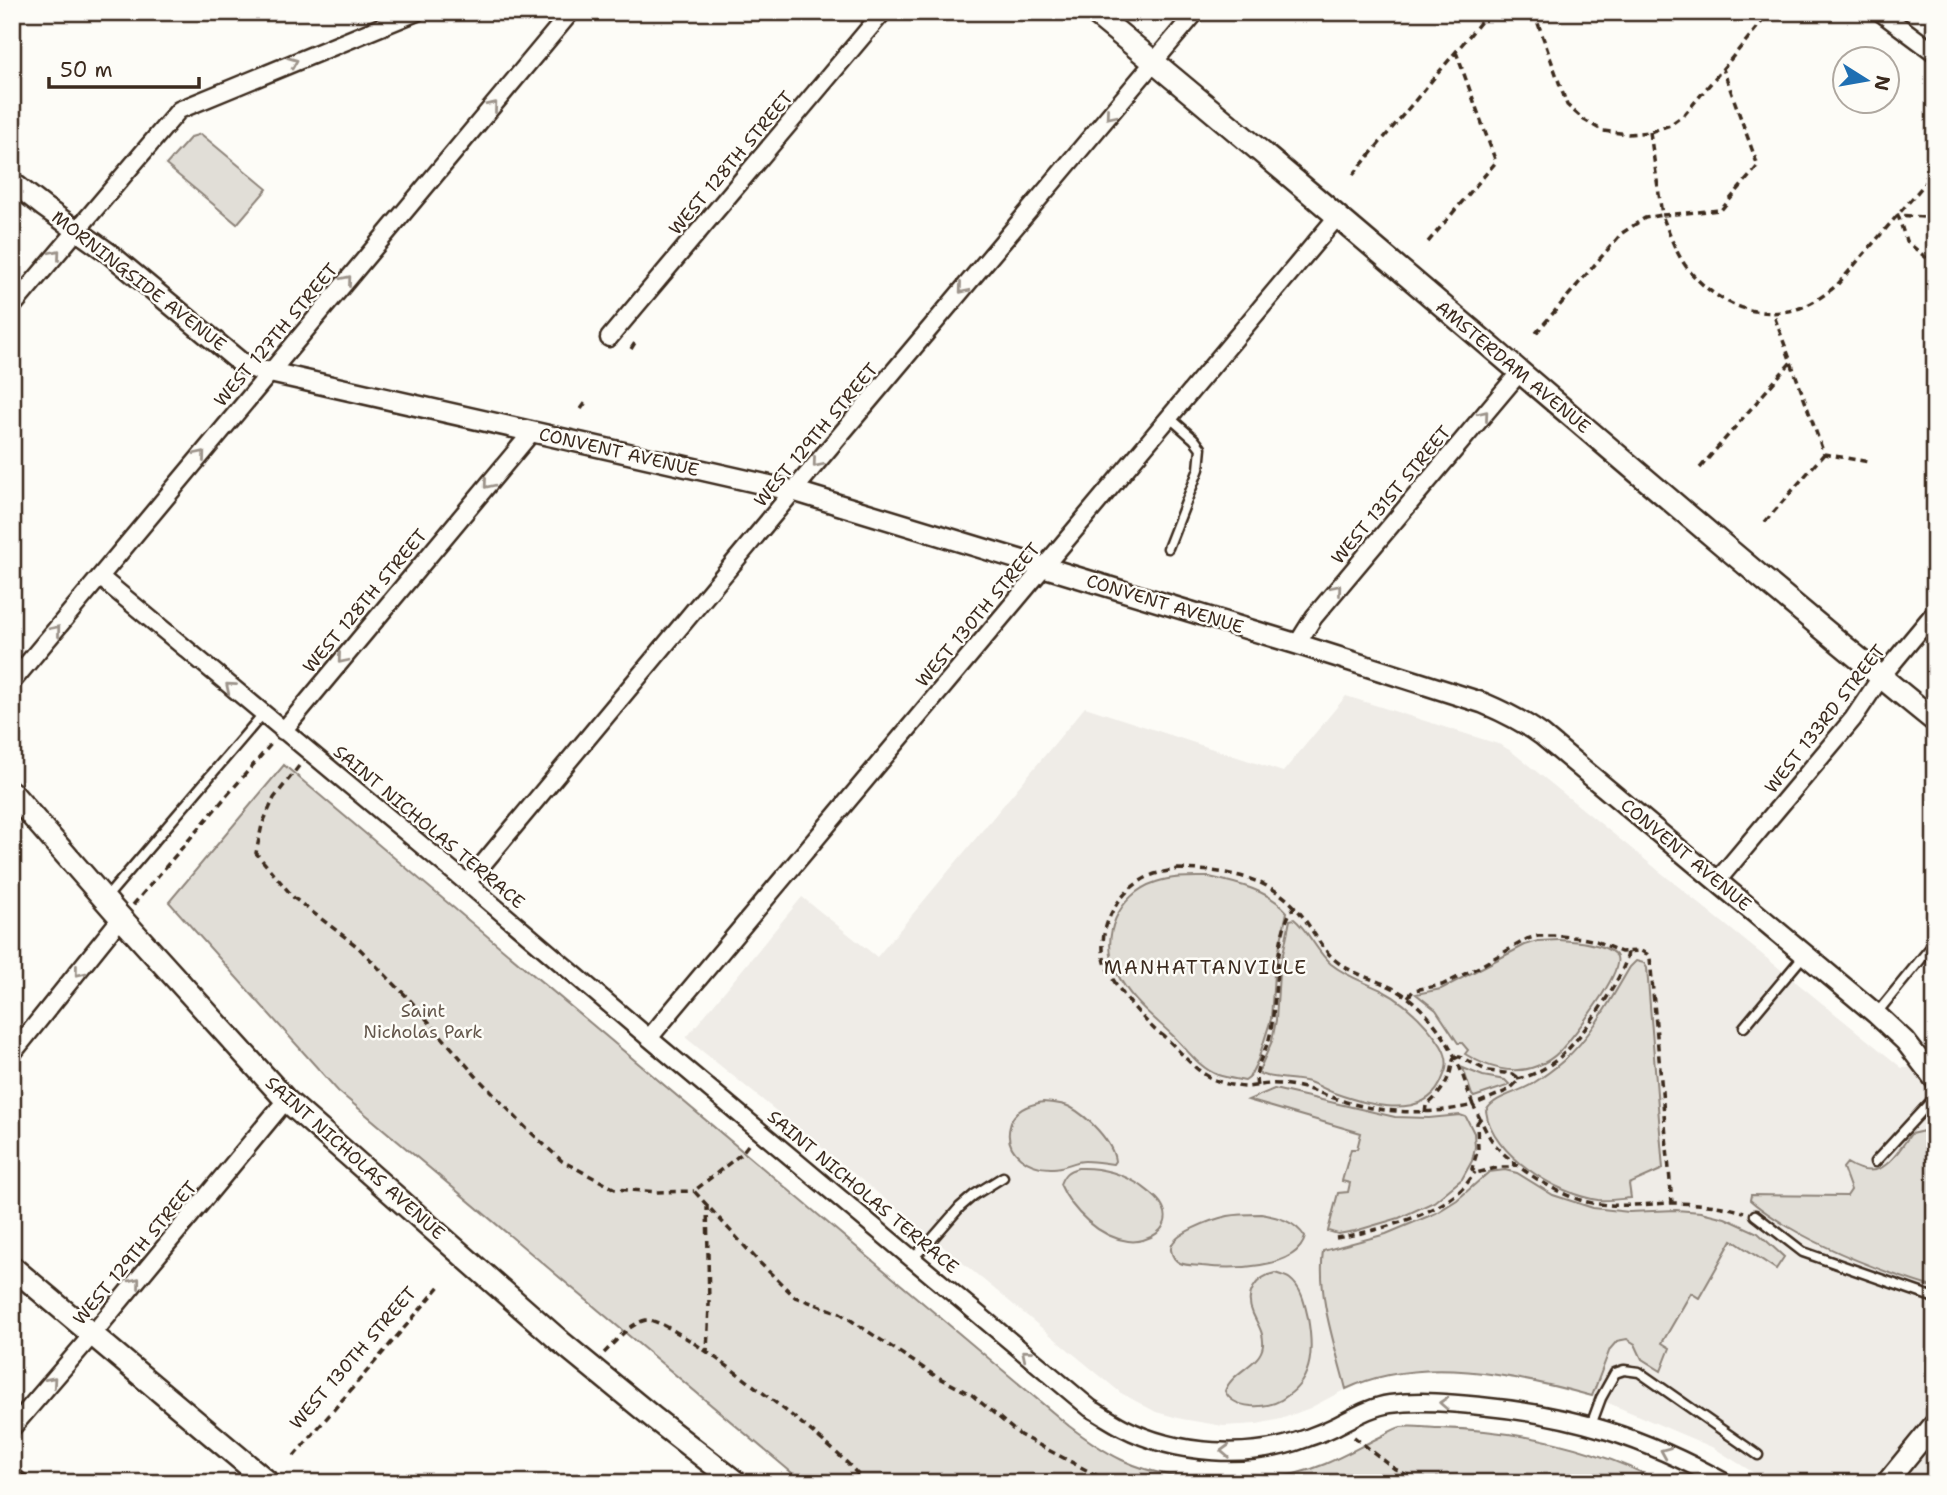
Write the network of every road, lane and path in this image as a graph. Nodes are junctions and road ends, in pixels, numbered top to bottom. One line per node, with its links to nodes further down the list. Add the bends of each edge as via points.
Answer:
1 (416, 12): 22 (street, one-way to 1, via 179,110)
2 (571, 12): 32 (street, WEST 127TH STREET, one-way to 2)
3 (883, 12): 28 (street, WEST 128TH STREET)
4 (1093, 12): 12 (main road, AMSTERDAM AVENUE)
5 (1196, 12): 12 (street, WEST 129TH STREET)
6 (1489, 12): 10 (path)
7 (1534, 12): 14 (path, via 1567,105 1603,131)
8 (1770, 12): 13 (path)
9 (1880, 12): 11 (street)
10 (1456, 52): 16 (path); 23 (path, via 1496,162)
11 (1935, 53)
12 (1154, 62): 20 (main road, AMSTERDAM AVENUE); 41 (street, WEST 129TH STREET, one-way to 41)
13 (1723, 69): 14 (path, via 1685,114); 18 (path, via 1758,166 1721,210)
14 (1650, 131): 18 (path)
15 (1935, 172): 19 (path)
16 (1353, 175)
17 (12, 182): 22 (street, MORNINGSIDE AVENUE)
18 (1662, 215): 26 (path, via 1688,269 1711,291 1731,304); 27 (path, via 1646,218 1622,233)
19 (1898, 215): 21 (path); 24 (path, via 1906,241); 26 (path, via 1837,285 1800,308)
20 (1337, 217): 33 (main road, AMSTERDAM AVENUE); 36 (street, WEST 130TH STREET)
21 (1935, 218)
22 (77, 230): 25 (street, one-way to 22); 32 (street, MORNINGSIDE AVENUE, via 240,362)
23 (1428, 242)
24 (1935, 265)
25 (12, 307)
26 (1773, 313): 31 (path)
27 (1536, 333)
28 (609, 338)
29 (636, 341): 30 (path)
30 (631, 349)
31 (1791, 362): 38 (path); 40 (path)
32 (269, 373): 37 (street, CONVENT AVENUE); 45 (street, WEST 127TH STREET, one-way to 32)
33 (1519, 373): 47 (street, WEST 131ST STREET, one-way to 33, via 1314,617); 48 (main road, AMSTERDAM AVENUE)
34 (587, 401): 35 (path)
35 (581, 409)
36 (1170, 417): 43 (lane, via 1200,448 1199,468); 44 (street, WEST 130TH STREET)
37 (532, 432): 41 (street, CONVENT AVENUE); 52 (street, WEST 128TH STREET, one-way to 52)
38 (1824, 454): 39 (path); 42 (path)
39 (1869, 462)
40 (1700, 468)
41 (794, 491): 44 (street, CONVENT AVENUE); 56 (street, WEST 129TH STREET)
42 (1765, 522)
43 (1168, 548)
44 (1043, 567): 47 (street, CONVENT AVENUE); 66 (street, WEST 130TH STREET)
45 (100, 577): 49 (street, WEST 127TH STREET, one-way to 45); 50 (street, SAINT NICHOLAS TERRACE, one-way to 45)
46 (1935, 612): 48 (street, WEST 133RD STREET)
47 (1297, 644): 55 (street, CONVENT AVENUE, via 1483,703 1524,722)
48 (1881, 677): 51 (main road, AMSTERDAM AVENUE); 55 (street, WEST 133RD STREET, via 1853,719)
49 (12, 682)
50 (263, 714): 52 (street, SAINT NICHOLAS TERRACE); 57 (lane)
51 (1935, 721)
52 (283, 731): 53 (street, SAINT NICHOLAS TERRACE); 59 (path)
53 (309, 753): 56 (street, SAINT NICHOLAS TERRACE); 82 (path, via 274,798 256,853 294,898 358,947 476,1076 562,1161 615,1189)
54 (12, 793): 57 (main road, SAINT NICHOLAS AVENUE)
55 (1717, 881): 62 (street, CONVENT AVENUE)
56 (467, 883): 66 (street, SAINT NICHOLAS TERRACE)
57 (105, 899): 59 (main road, SAINT NICHOLAS AVENUE)
58 (1294, 906): 63 (path, via 1335,960); 71 (path, via 1284,934 1269,1040 1255,1072); 71 (path, via 1257,881 1232,873 1178,869 1153,874 1120,898 1103,937 1103,957 1110,975 1155,1030 1212,1079)
59 (121, 918): 67 (street, one-way to 67); 73 (main road, SAINT NICHOLAS AVENUE)
60 (1935, 942): 64 (lane)
61 (1628, 952): 63 (path, via 1582,938 1534,937 1442,985 1415,990); 69 (path, via 1618,978 1576,1040 1540,1071); 84 (path, via 1641,951 1650,958)
62 (1805, 954): 64 (street, CONVENT AVENUE); 65 (lane)
63 (1408, 998): 68 (path, via 1424,1012)
64 (1877, 1014): 70 (street, CONVENT AVENUE)
65 (1744, 1027)
66 (649, 1038): 77 (street, SAINT NICHOLAS TERRACE)
67 (12, 1054)
68 (1455, 1057): 69 (path); 74 (path); 75 (path, via 1438,1095)
69 (1517, 1079): 74 (path, via 1509,1090)
70 (1935, 1080)
71 (1257, 1086): 75 (path, via 1301,1087 1350,1103)
72 (1935, 1097): 78 (lane)
73 (286, 1100): 91 (street, WEST 129TH STREET, one-way to 73); 93 (main road, SAINT NICHOLAS AVENUE)
74 (1473, 1105): 75 (path); 76 (path)
75 (1424, 1113)
76 (1480, 1119): 79 (path); 80 (path)
77 (760, 1131): 82 (path, via 741,1154); 87 (street, SAINT NICHOLAS TERRACE)
78 (1875, 1162)
79 (1515, 1164): 80 (path); 84 (path, via 1550,1186 1595,1204)
80 (1475, 1172): 86 (path, via 1463,1188 1435,1207 1404,1221)
81 (1003, 1177): 87 (lane, via 960,1207)
82 (694, 1191): 83 (path)
83 (707, 1203): 92 (path); 102 (path, via 794,1297 840,1313 972,1395 1020,1435)
84 (1672, 1203): 85 (path, via 1726,1207)
85 (1755, 1215): 90 (lane, via 1803,1252)
86 (1336, 1238)
87 (912, 1259): 95 (street, SAINT NICHOLAS TERRACE, one-way to 87, via 1299,1441 1234,1451 1162,1442 1124,1428 1090,1408)
88 (12, 1267): 91 (main road)
89 (441, 1285): 99 (path, WEST 130TH STREET)
90 (1935, 1298)
91 (92, 1335): 97 (street, WEST 129TH STREET, one-way to 91); 105 (main road)
92 (708, 1353): 93 (path, via 659,1322 648,1320 630,1328); 107 (path, via 821,1440)
93 (591, 1367): 106 (main road, SAINT NICHOLAS AVENUE)
94 (1935, 1423): 112 (street)
95 (1339, 1425): 96 (street, SAINT NICHOLAS TERRACE, one-way to 95, via 1521,1410 1416,1402 1387,1405); 110 (path, via 1395,1469)
96 (1591, 1425): 98 (lane, via 1615,1373 1639,1372); 111 (street, SAINT NICHOLAS TERRACE, one-way to 96, via 1679,1457)
97 (12, 1428)
98 (1758, 1455)
99 (294, 1456)
100 (12, 1464): 103 (path)
101 (210, 1478): 104 (path)
102 (1101, 1478): 108 (path); 109 (path)
103 (34, 1483)
104 (206, 1483)
105 (269, 1483)
106 (737, 1483)
107 (865, 1483)
108 (1097, 1483)
109 (1111, 1483)
110 (1424, 1483)
111 (1726, 1483)
112 (1886, 1483)

